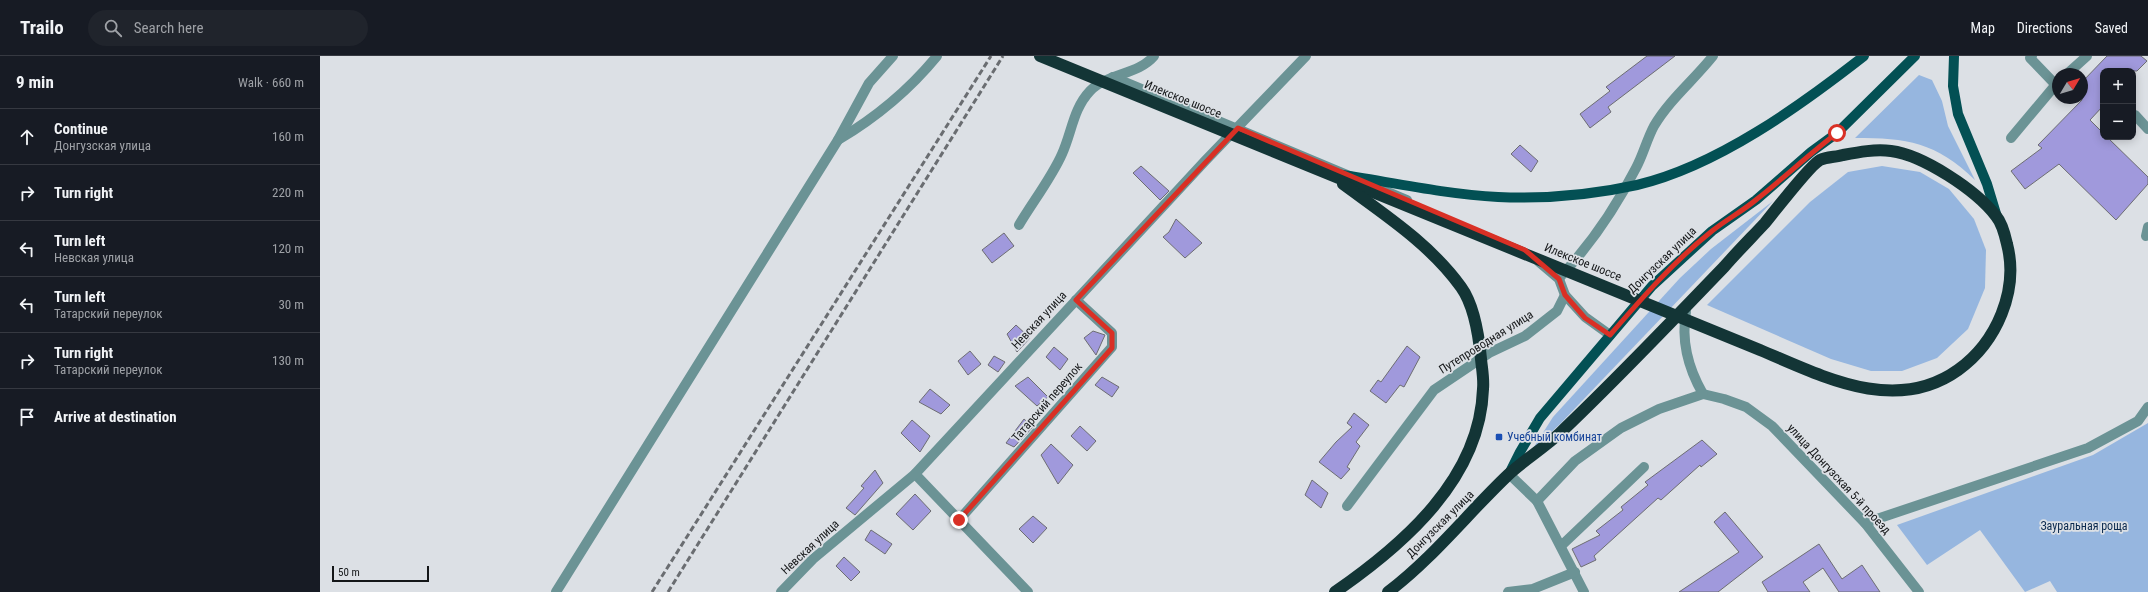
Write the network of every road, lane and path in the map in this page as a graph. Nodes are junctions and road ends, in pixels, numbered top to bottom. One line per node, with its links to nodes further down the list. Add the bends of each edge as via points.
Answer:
1 (893, 56): 21 (street, via 869,83)
2 (937, 56): 21 (street, via 921,76 866,123)
3 (1040, 56): 23 (highway, Илекское шоссе)
4 (1154, 56): 13 (street, via 1149,62 1130,72)
5 (1306, 56): 17 (street, Невская улица)
6 (1713, 56): 26 (street, via 1675,96 1654,126 1636,167 1611,210 1587,246)
7 (1864, 56): 23 (main road, via 1820,90 1755,132 1687,167 1637,184 1549,196 1499,197 1447,192)
8 (1915, 56): 19 (main road, Донгузская улица)
9 (1954, 56): 24 (main road, via 1953,86 1958,114 1988,184)
10 (2032, 56): 14 (street, via 2030,58)
11 (2087, 56): 12 (street)
12 (2074, 68)
13 (1113, 77): 17 (street); 25 (street, via 1091,89 1076,108 1062,155)
14 (2052, 78)
15 (2052, 89): 20 (street)
16 (2136, 116): 18 (street)
17 (1238, 128): 26 (street, via 1525,250); 28 (street, Невская улица)
18 (2148, 128)
19 (1837, 133): 22 (main road, Донгузская улица); 30 (main road, Донгузская улица, via 1756,200 1712,230 1679,259)
20 (2011, 138)
21 (838, 140): 42 (street)
22 (1818, 160): 24 (highway, via 1867,151 1891,151 1914,157 1963,185); 29 (highway, Донгузская улица, via 1763,225)
23 (1327, 172): 24 (highway, Илекское шоссе, via 1820,375 1864,389 1889,392 1907,391 1944,379 1973,358 1987,342 2007,299 2011,276 2010,254); 45 (highway, via 1422,243 1462,288 1476,323 1483,389 1478,424 1464,460 1446,491 1424,519 1398,545)
24 (1997, 216)
25 (1019, 225)
26 (1559, 279): 27 (street)
27 (1565, 295): 30 (street, via 1585,318); 37 (street, Путепроводная улица, via 1557,311 1525,336 1489,353 1434,390)
28 (1076, 300): 34 (street, Невская улица); 38 (street, Татарский переулок, via 1112,333 1112,348)
29 (1686, 306): 31 (street, via 1683,332 1686,352 1694,378); 35 (highway, Донгузская улица, via 1556,437)
30 (1610, 335): 35 (main road, Донгузская улица, via 1540,418)
31 (1703, 394): 36 (street, via 1659,409 1621,428 1575,461); 39 (street, улица Донгузская 5-й проезд, via 1746,407 1772,426)
32 (2148, 407): 39 (street, via 2138,421 2088,448)
33 (1644, 467): 40 (street)
34 (914, 474): 38 (street); 43 (street, Невская улица, via 814,559)
35 (1509, 474): 36 (street); 46 (highway, Донгузская улица, via 1464,522)
36 (1537, 501): 40 (street)
37 (1347, 506)
38 (959, 520): 44 (street)
39 (1865, 523): 49 (street, улица Донгузская 5-й проезд)
40 (1561, 546): 41 (street)
41 (1575, 572): 47 (street, via 1533,589); 48 (street)
42 (556, 592)
43 (782, 592)
44 (1028, 592)
45 (1335, 592)
46 (1388, 592)
47 (1508, 592)
48 (1584, 592)
49 (1919, 592)

